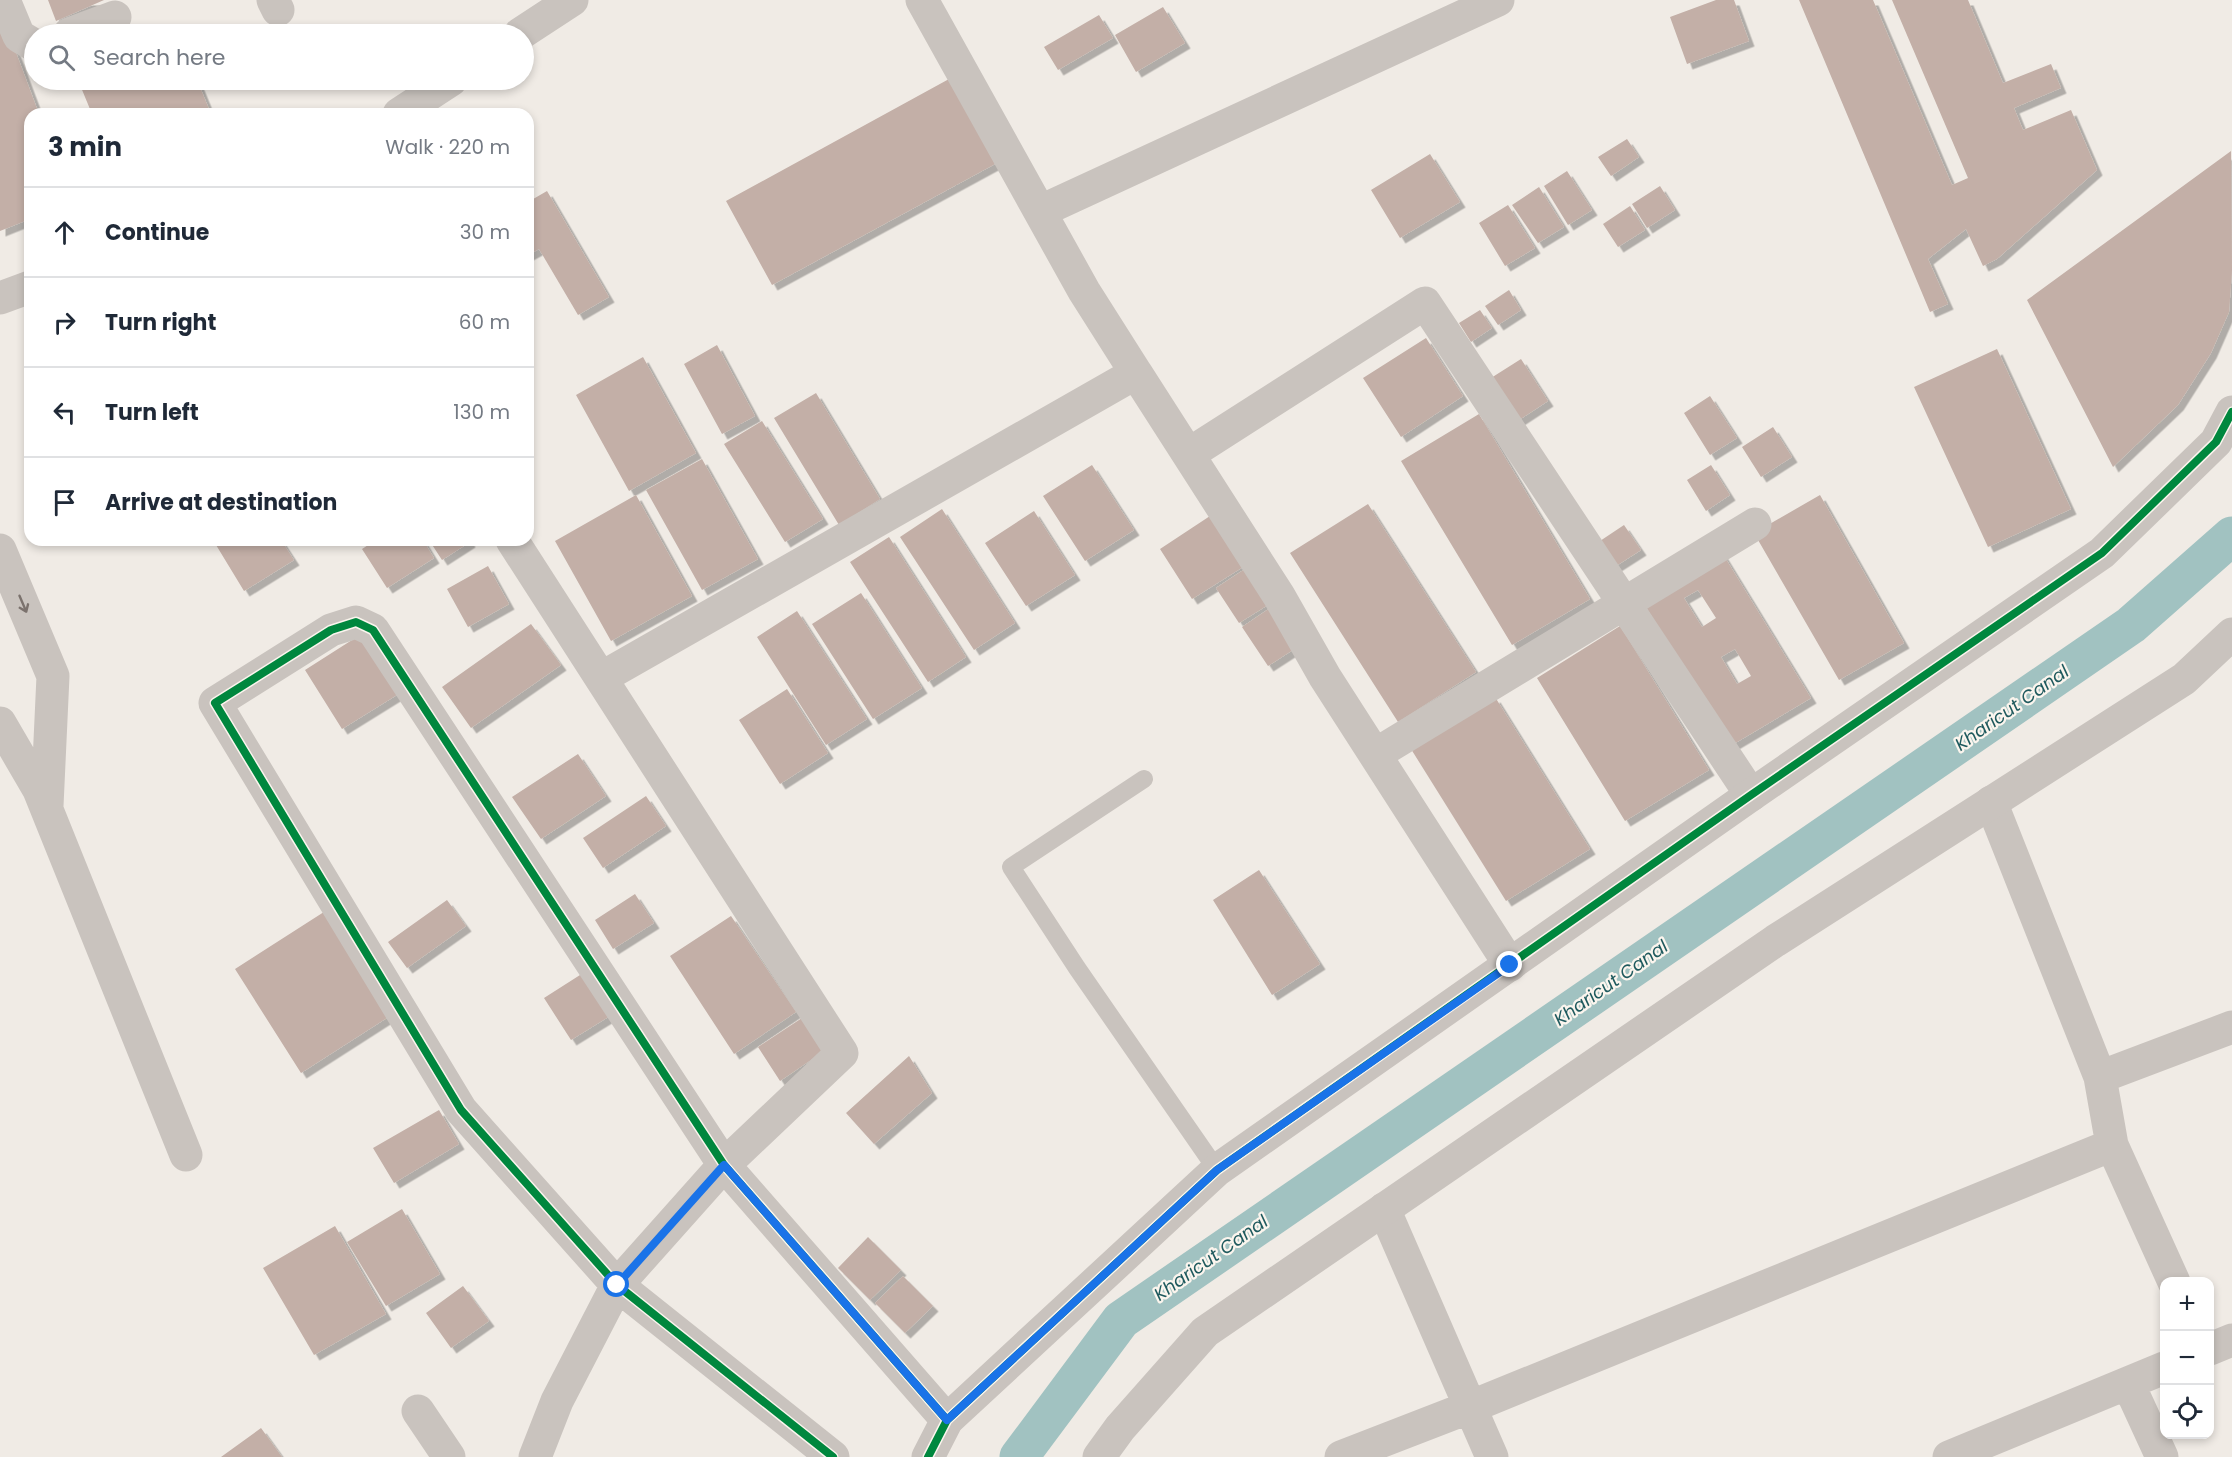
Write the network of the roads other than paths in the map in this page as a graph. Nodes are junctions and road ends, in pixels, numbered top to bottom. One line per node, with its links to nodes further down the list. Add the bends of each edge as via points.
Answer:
1 (4, 0): 8 (street, via 19,36)
2 (572, 0): 7 (street)
3 (922, 0): 11 (street)
4 (1498, 0): 11 (street)
5 (115, 17): 6 (street)
6 (96, 24)
7 (534, 25)
8 (24, 39)
9 (436, 90): 10 (street)
10 (408, 108)
11 (1041, 212): 14 (street)
12 (24, 289): 13 (street)
13 (0, 298)
14 (1136, 374): 16 (street); 22 (street)
15 (2232, 412): 26 (street, via 2216,442 2102,553)
16 (1189, 454): 20 (street, via 1425,303); 24 (street)
17 (1755, 524): 20 (street)
18 (516, 546): 22 (street)
19 (0, 550): 28 (street, one-way to 28, via 53,676)
20 (1625, 603): 24 (street); 26 (street)
21 (2232, 634): 27 (street, via 2184,679)
22 (601, 678): 34 (street, via 842,1053)
23 (0, 723): 28 (street)
24 (1376, 754): 29 (street)
25 (1144, 779): 35 (lane, via 1011,867)
26 (1751, 795): 29 (street)
27 (1991, 802): 31 (street); 36 (street, via 1774,941)
28 (47, 811): 33 (street)
29 (1510, 965): 35 (street)
30 (2232, 1027): 31 (street)
31 (2100, 1077): 32 (street)
32 (2112, 1145): 37 (street); 43 (street)
33 (186, 1155)
34 (724, 1165): 38 (street); 38 (street, via 373,630 356,622 331,630 215,703 460,1110); 45 (street)
35 (1217, 1170): 45 (street)
36 (1384, 1209): 43 (street); 50 (street, via 1205,1332)
37 (2172, 1277)
38 (617, 1285): 47 (street, via 557,1401); 48 (street)
39 (2232, 1340): 40 (street)
40 (2214, 1347)
41 (2160, 1370): 42 (street)
42 (2128, 1383): 53 (street); 54 (street)
43 (1470, 1407): 51 (street); 52 (street)
44 (418, 1411): 46 (street)
45 (947, 1420): 49 (street)
46 (449, 1457)
47 (535, 1457)
48 (833, 1457)
49 (928, 1457)
50 (1099, 1457)
51 (1341, 1457)
52 (1492, 1457)
53 (1949, 1457)
54 (2162, 1457)

